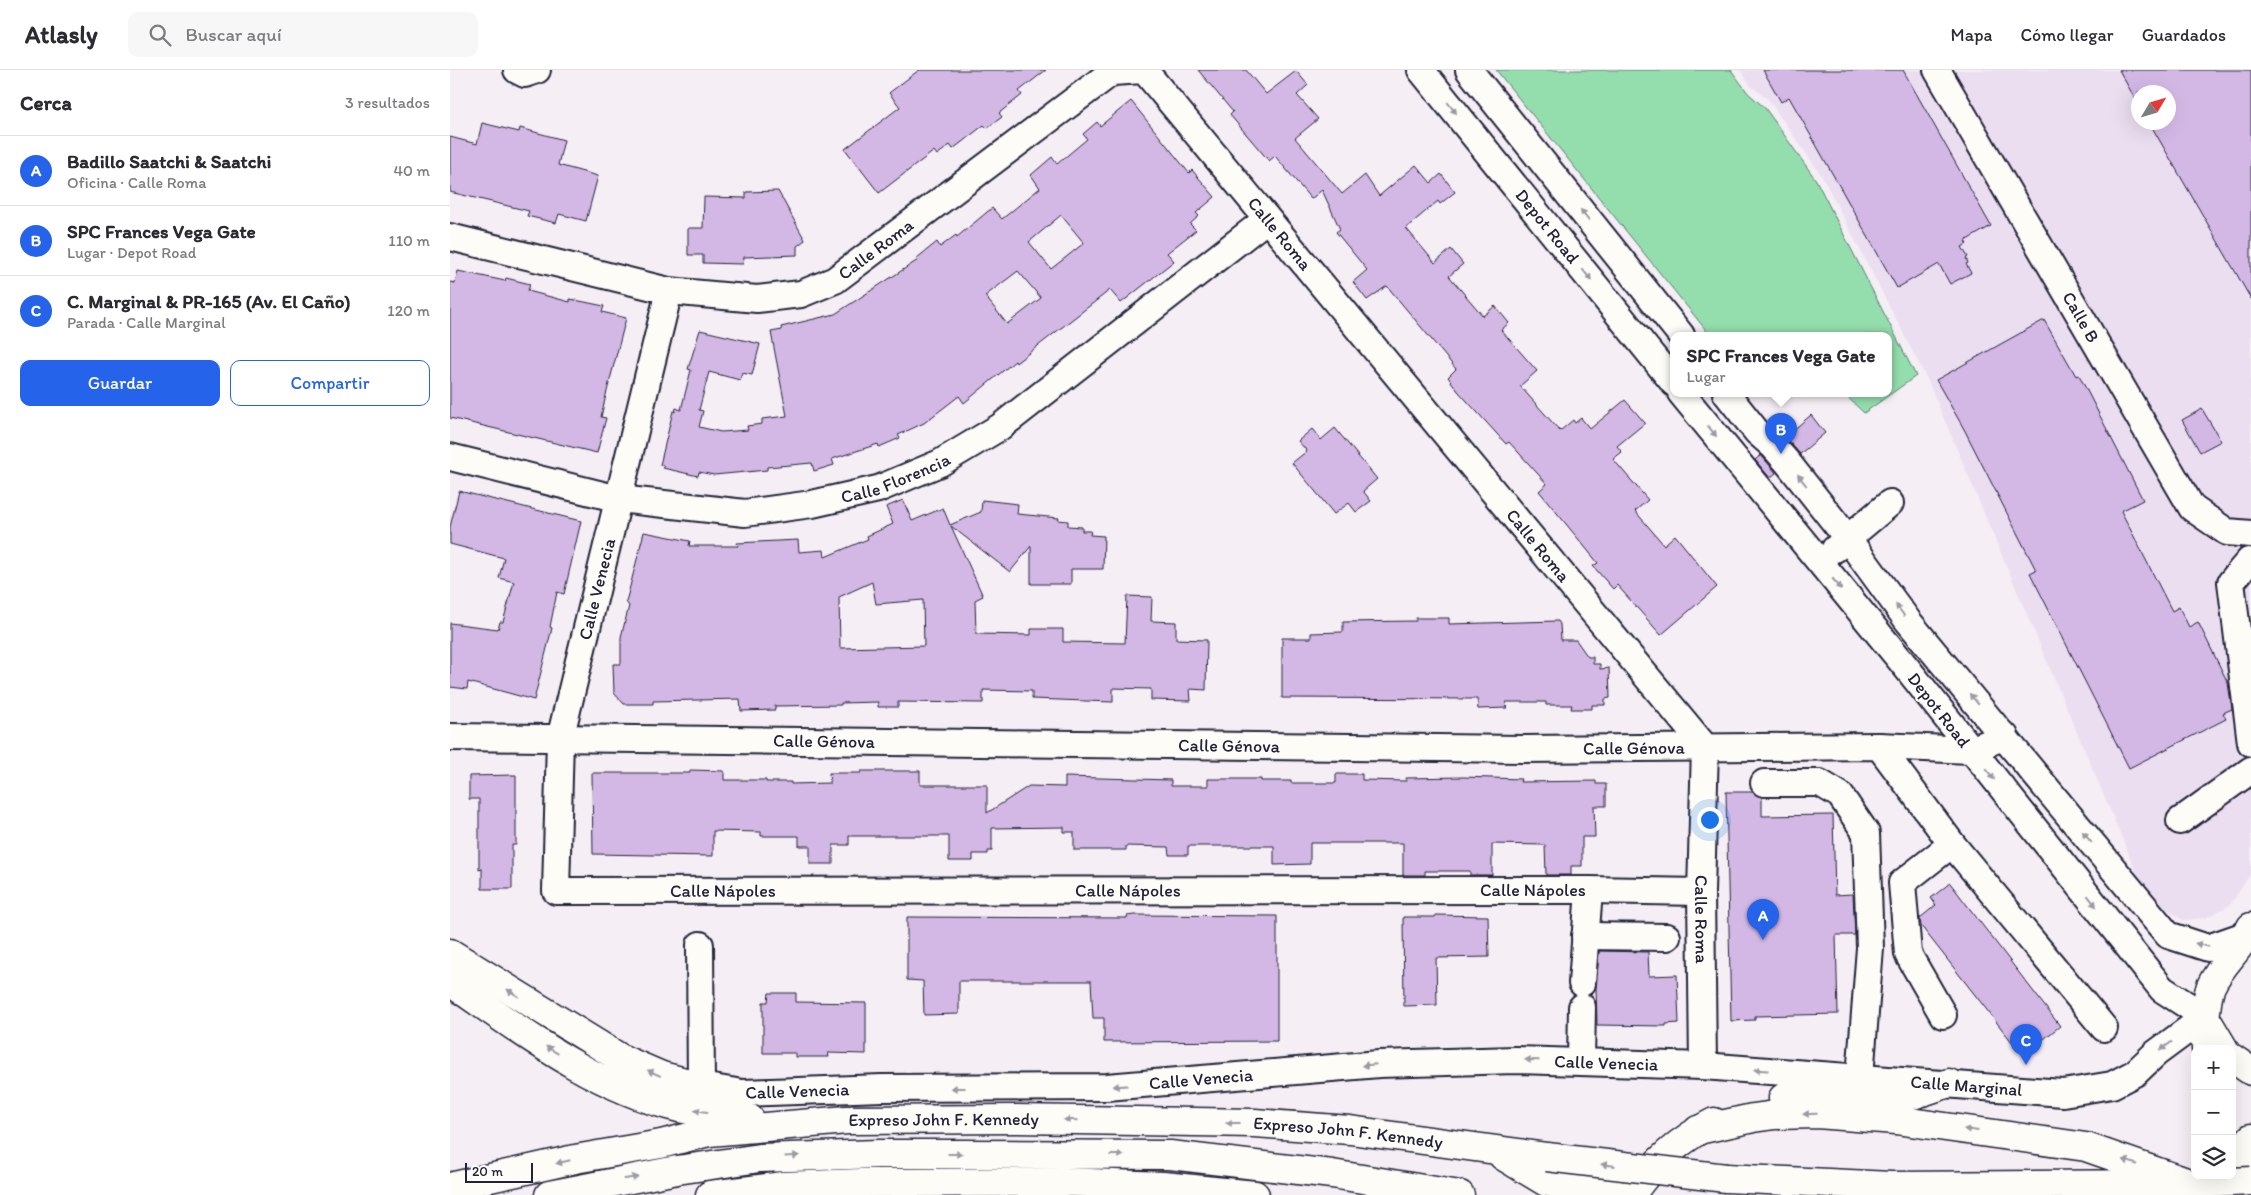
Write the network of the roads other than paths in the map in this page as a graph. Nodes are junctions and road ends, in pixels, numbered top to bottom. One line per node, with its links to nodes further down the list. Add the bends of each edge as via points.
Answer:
1 (517, 70): 2 (street, via 525,74)
2 (537, 70)
3 (1421, 70): 10 (street, Depot Road, one-way to 10)
4 (1468, 70): 9 (street, Depot Road, one-way to 4)
5 (1938, 70): 20 (street, Calle B, via 2192,508 2227,532)
6 (1268, 219): 8 (street, Calle Roma, via 1144,70 1112,72 835,280 801,294 757,299); 18 (street, Calle Florencia, via 1000,426 940,463 878,489 812,504 745,513); 29 (street, Calle Roma)
7 (450, 237): 8 (street, Calle Roma)
8 (669, 291): 18 (street, Calle Venecia)
9 (1650, 296): 10 (street); 11 (street, Depot Road)
10 (1622, 319): 12 (street, Depot Road)
11 (1679, 332)
12 (1670, 378)
13 (1684, 397): 16 (street, Depot Road, one-way to 16)
14 (1729, 397): 15 (street, Depot Road)
15 (1757, 432): 16 (street); 21 (street, Depot Road, one-way to 15, via 1788,463)
16 (1731, 454): 22 (street, Depot Road)
17 (450, 457): 18 (street, Calle Florencia)
18 (619, 499): 26 (street, Calle Venecia)
19 (1890, 503): 21 (street)
20 (2245, 534): 23 (street)
21 (1848, 538): 22 (street); 24 (street, Depot Road, one-way to 21, via 1908,621)
22 (1819, 562): 31 (street, Depot Road, one-way to 31)
23 (2250, 564): 27 (street, via 2231,582)
24 (2005, 736): 31 (street, Calle Génova); 40 (street, Depot Road, one-way to 24, via 2208,948 2168,935)
25 (450, 737): 26 (street, Calle Génova)
26 (560, 739): 29 (street, Calle Génova, via 1523,749); 38 (street, Calle Venecia)
27 (2251, 743)
28 (1880, 746): 30 (street, Calle Génova); 31 (street, Calle Génova); 36 (street)
29 (1706, 747): 30 (street, Calle Génova); 39 (street, Calle Roma)
30 (1817, 748): 34 (street)
31 (1971, 750): 47 (street, Depot Road, one-way to 47, via 2162,990)
32 (2251, 770): 35 (street)
33 (1764, 783): 34 (street)
34 (1820, 783): 55 (street, via 1840,795 1866,833 1870,948)
35 (2180, 821)
36 (1952, 844): 46 (street, via 1902,883 1908,954); 48 (street)
37 (1589, 890): 38 (street, Calle Nápoles); 39 (street, Calle Nápoles); 41 (street)
38 (556, 891)
39 (1701, 892): 53 (street, Calle Roma)
40 (2249, 930): 47 (main road, via 2210,987)
41 (1585, 936): 42 (street); 51 (street)
42 (1667, 937)
43 (700, 945): 57 (street)
44 (450, 953): 57 (main road, one-way to 44, via 662,1076 620,1058)
45 (450, 982): 58 (main road, one-way to 45, via 679,1108 624,1089 590,1074 512,1027)
46 (1943, 1015)
47 (2205, 1017): 49 (main road); 50 (main road); 56 (street, Calle Marginal, one-way to 56, via 2135,1074 2112,1085 2062,1093)
48 (2104, 1028)
49 (2206, 1045)
50 (2222, 1045)
51 (1581, 1061): 53 (street, Calle Venecia); 57 (street, Calle Venecia, one-way to 57, via 1379,1064 1107,1087 882,1088 742,1094)
52 (2236, 1061): 54 (main road)
53 (1703, 1066): 55 (street, Calle Marginal, one-way to 53)
54 (2251, 1071)
55 (1860, 1077): 56 (street, Calle Marginal)
56 (1949, 1083): 59 (main road, via 1913,1095 1833,1094 1769,1100 1745,1107)
57 (701, 1086)
58 (784, 1126): 61 (main road, Expreso John F. Kennedy, one-way to 58, via 1490,1149 1350,1130 1255,1123 847,1120); 63 (main road, Expreso John F. Kennedy, one-way to 63, via 710,1132)
59 (1698, 1130): 62 (main road, one-way to 59, via 2086,1147 1896,1120 1817,1114 1776,1115); 69 (main road, via 1658,1161)
60 (2249, 1156): 62 (main road, Expreso John F. Kennedy, bridge); 70 (main road)
61 (1546, 1170): 62 (main road, Expreso John F. Kennedy, one-way to 61, bridge, via 1891,1186); 68 (main road)
62 (2203, 1185)
63 (450, 1187)
64 (549, 1195): 67 (main road, Expreso John F. Kennedy, one-way to 67, via 677,1170 760,1158 878,1154 1170,1155 1332,1174)
65 (710, 1195): 66 (main road, via 784,1186 861,1183 1065,1182 1163,1186)
66 (1256, 1195)
67 (1460, 1195)
68 (1620, 1195)
69 (1631, 1195)
70 (2239, 1195)

